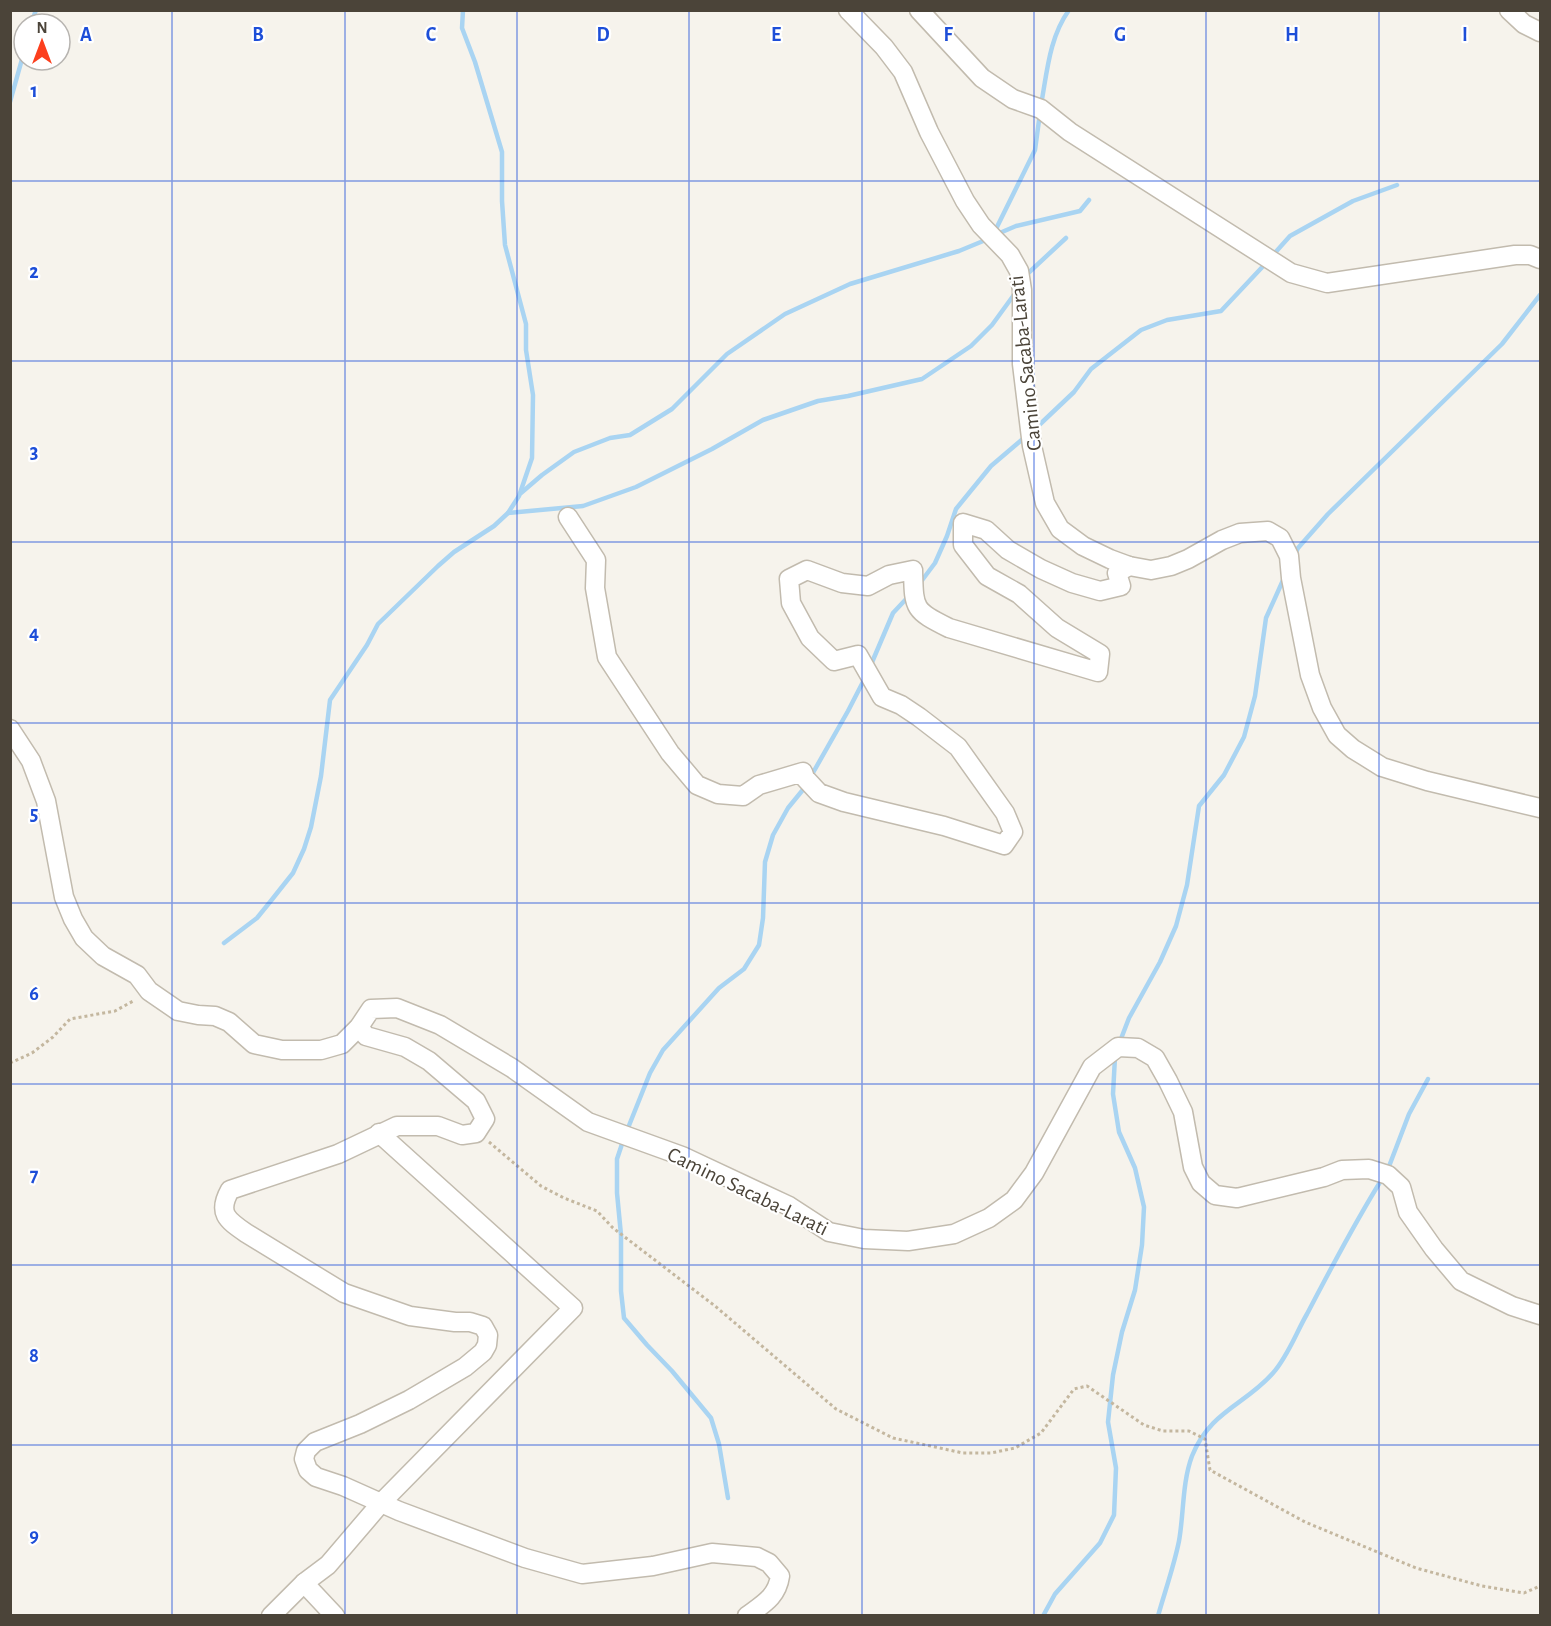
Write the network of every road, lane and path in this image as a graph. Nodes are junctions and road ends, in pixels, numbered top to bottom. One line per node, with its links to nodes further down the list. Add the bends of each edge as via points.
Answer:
1 (848, 10): 7 (street, Camino Sacaba-Larati, via 903,72 965,201 1019,270 1022,364 1032,446 1045,503 1060,529 1083,546)
2 (919, 10): 5 (street, via 982,78 1013,99 1041,109 1070,132 1291,273 1327,284 1515,255)
3 (1509, 10): 4 (street)
4 (1540, 32)
5 (1540, 259)
6 (568, 517): 7 (street, via 596,560 597,607 607,657 670,753 698,785 718,794 743,796 759,785 803,772 819,793 844,802 1004,844 1013,832 1005,813 958,747 901,705 882,697 858,655 834,661 810,638 791,603 789,579 807,570 842,583 868,586 889,575 913,570 913,602 926,616 959,631 1098,672 1100,654 1057,628 1019,594 987,576 963,545 963,523 986,530 1008,550 1041,569 1100,591 1121,586 1117,573)
7 (1128, 566): 9 (street, Camino Sacaba-Larati, via 1151,570 1171,566 1240,533 1268,531 1280,538 1289,556 1310,675 1337,735 1382,767)
8 (10, 729): 10 (street, Camino Sacaba-Larati, via 31,760 46,801 64,897 73,919 84,938 103,956 136,975)
9 (1540, 808)
10 (149, 991): 11 (street, Camino Sacaba-Larati, via 178,1011 215,1016 229,1022 254,1044 282,1050 321,1050 342,1044); 12 (path, via 115,1011 70,1019 32,1053)
11 (360, 1027): 14 (street, via 366,1036 405,1047 429,1061 476,1101 485,1119); 15 (street, Camino Sacaba-Larati, via 371,1009 397,1008 440,1025 502,1062 588,1122 682,1156 789,1206 829,1232 908,1241 954,1234 989,1218 1014,1200 1034,1173 1092,1067 1118,1047 1138,1048 1155,1059 1168,1081 1183,1112 1193,1167 1201,1183 1215,1195 1237,1198 1324,1178 1342,1170 1369,1169 1388,1175 1401,1187 1408,1212 1461,1281)
12 (10, 1063)
13 (379, 1133): 14 (street, via 397,1126 438,1126 462,1135); 16 (street, via 573,1308); 16 (street, via 328,1158 230,1190 223,1210 230,1222 246,1233 344,1293 410,1316 470,1322 483,1326 488,1335 483,1352 465,1367 409,1400 315,1442 306,1451 308,1470 316,1477)
14 (476, 1133): 18 (path, via 541,1186 597,1211 836,1409 893,1438 963,1453 1016,1448 1041,1432 1074,1389 1087,1386 1144,1425 1163,1431 1189,1431 1205,1439 1210,1470 1305,1522 1416,1568 1524,1593)
15 (1540, 1315)
16 (381, 1503): 17 (street, via 328,1565); 21 (street, via 525,1558 582,1574 653,1566 712,1553 757,1557 769,1563 780,1576 779,1586 772,1597)
17 (304, 1583): 19 (street); 20 (street)
18 (1540, 1587)
19 (271, 1616)
20 (335, 1616)
21 (747, 1616)

